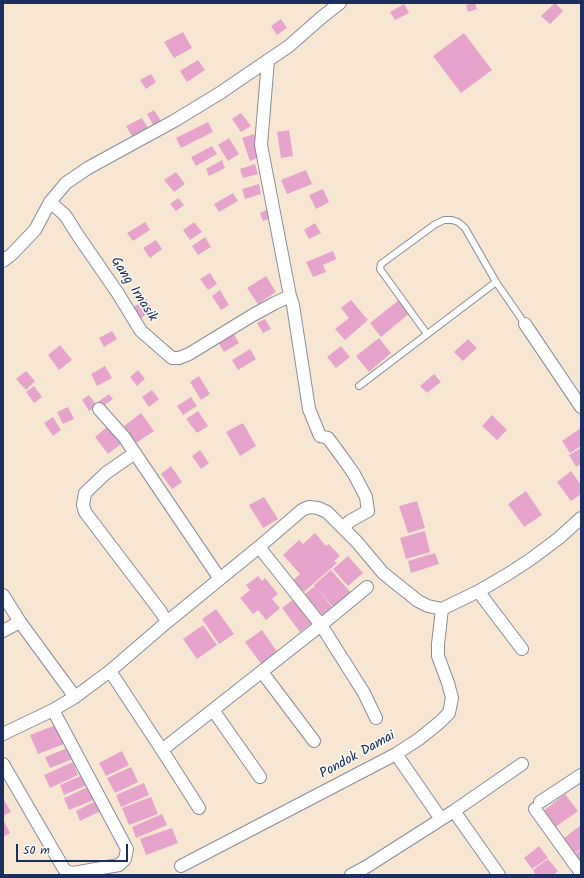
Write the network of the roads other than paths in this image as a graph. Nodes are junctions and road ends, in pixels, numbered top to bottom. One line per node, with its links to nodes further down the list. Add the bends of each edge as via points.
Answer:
1 (340, 3): 2 (street, via 289,46)
2 (268, 60): 3 (street, via 174,121 88,168 66,183); 6 (street, via 261,145)
3 (50, 202): 4 (street, via 35,230); 6 (street, Gang Irnasik, via 65,215 141,331 172,358 189,354)
4 (3, 261)
5 (496, 282): 7 (lane); 8 (lane); 8 (lane, via 465,228 452,220 444,220 434,225 381,264 380,269)
6 (290, 296): 14 (street, via 309,409 320,436 328,438 342,456 366,497 368,511)
7 (525, 324): 10 (street)
8 (427, 334): 9 (lane)
9 (359, 386)
10 (581, 407)
11 (99, 409): 12 (street)
12 (135, 453): 16 (street); 21 (street, via 106,473 85,493 83,505)
13 (581, 518): 18 (street, via 531,559)
14 (343, 528): 15 (street, via 327,512 309,508 302,510); 20 (street, via 383,573 418,601)
15 (259, 547): 16 (street); 23 (street)
16 (220, 579): 21 (street)
17 (367, 587): 23 (street)
18 (480, 591): 20 (street); 25 (street)
19 (3, 596): 28 (street)
20 (442, 608): 35 (street, Pondok Damai, via 438,656 452,698 449,713 419,739)
21 (167, 622): 26 (street)
22 (16, 624): 24 (street)
23 (320, 625): 27 (street); 31 (street, via 364,693)
24 (3, 631)
25 (522, 649)
26 (110, 671): 28 (street); 34 (street)
27 (262, 672): 30 (street); 33 (street)
28 (75, 697): 29 (street)
29 (53, 710): 32 (street); 36 (street, via 127,849 125,859 119,865 73,873 64,869)
30 (213, 710): 34 (street); 39 (street)
31 (376, 718)
32 (3, 734)
33 (314, 741)
34 (162, 750): 40 (street)
35 (396, 754): 42 (street); 43 (street, Pondok Damai)
36 (3, 764)
37 (522, 764): 41 (street)
38 (581, 776): 44 (street, via 537,806)
39 (260, 777)
40 (199, 808)
41 (454, 811): 42 (street); 46 (street)
42 (441, 819): 45 (street)
43 (181, 866)
44 (581, 874)
45 (351, 875)
46 (499, 875)

